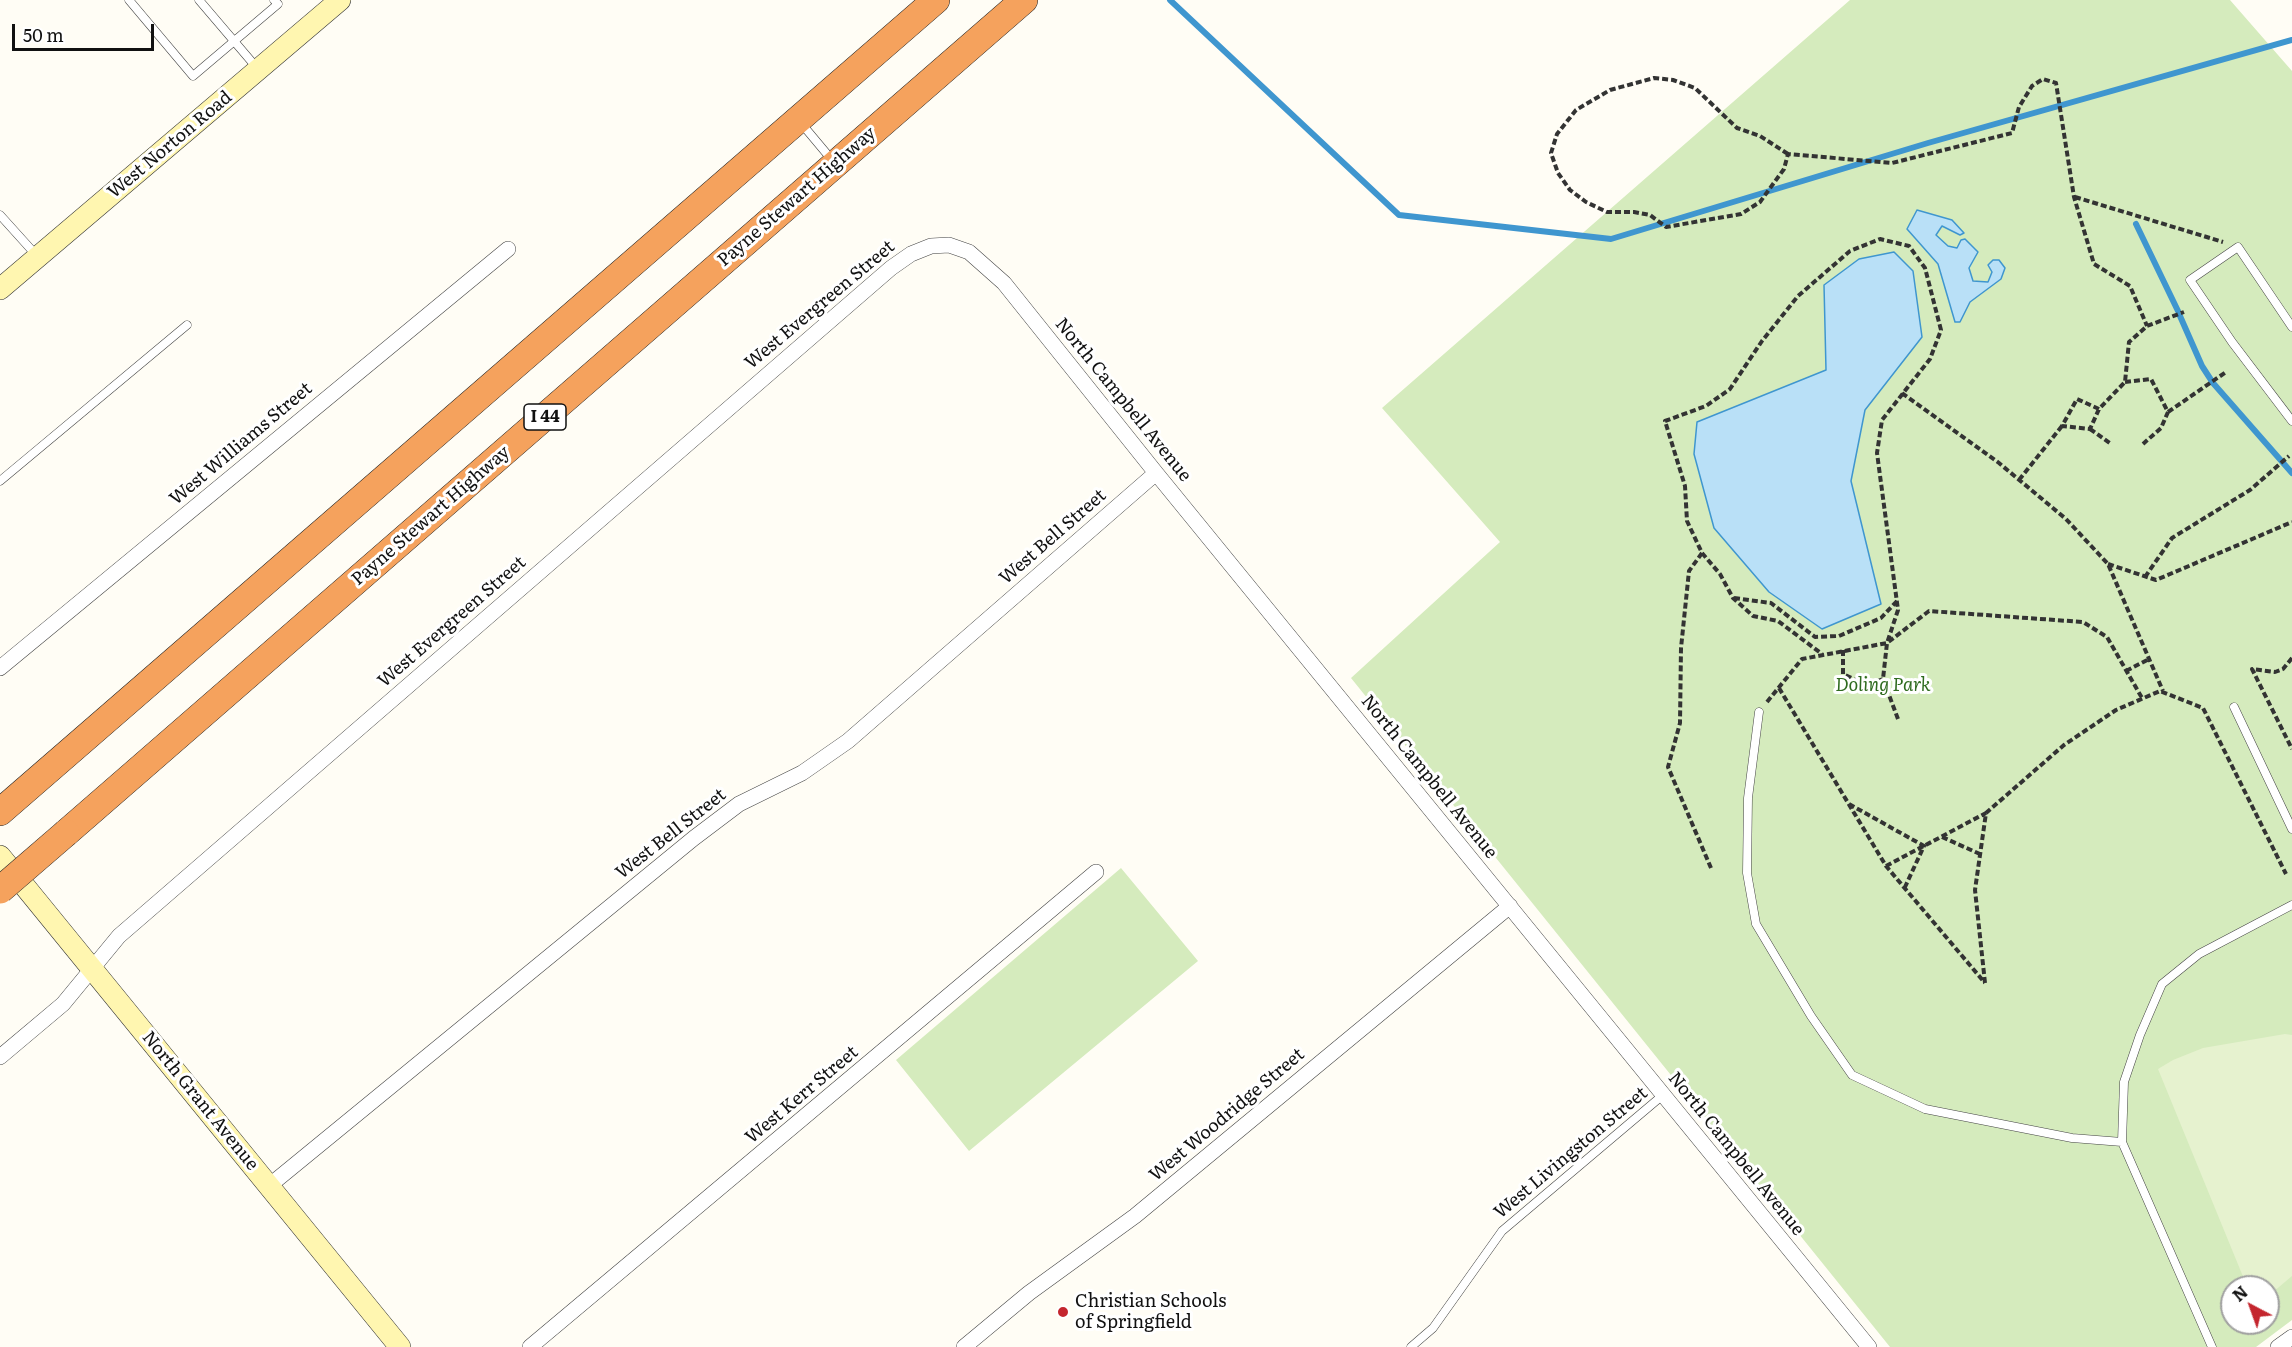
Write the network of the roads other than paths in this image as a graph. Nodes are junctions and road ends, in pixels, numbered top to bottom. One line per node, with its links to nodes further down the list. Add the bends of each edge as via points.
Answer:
1 (129, 0): 7 (lane, via 193,76)
2 (200, 0): 7 (lane)
3 (274, 0): 7 (lane, via 278,4)
4 (340, 0): 8 (main road, West Norton Road)
5 (936, 0): 9 (highway)
6 (1024, 0): 10 (highway, Payne Stewart Highway / I 44)
7 (234, 41): 8 (lane)
8 (258, 69): 14 (main road, West Norton Road)
9 (798, 120): 10 (lane); 24 (highway)
10 (835, 164): 28 (highway, Payne Stewart Highway / I 44, bridge)
11 (0, 215): 14 (lane)
12 (949, 245): 19 (street, North Campbell Avenue, via 969,252 1004,283); 31 (street, West Evergreen Street, via 931,246 891,268 119,936)
13 (508, 249): 21 (street, West Williams Street)
14 (38, 257): 15 (main road, West Norton Road)
15 (0, 289)
16 (187, 325): 20 (lane)
17 (2292, 327): 18 (lane, via 2238,247 2190,280)
18 (2292, 421)
19 (1156, 473): 30 (street, North Campbell Avenue); 35 (street, West Bell Street, via 848,741 802,773 739,804 694,838)
20 (0, 481)
21 (0, 668)
22 (2234, 707): 25 (lane)
23 (1759, 712): 34 (lane, via 1748,808 1748,873 1756,924 1852,1075 1925,1109 2072,1138)
24 (0, 812)
25 (2292, 830)
26 (0, 855): 31 (main road, North Grant Avenue)
27 (1096, 872): 38 (street, West Kerr Street)
28 (0, 890)
29 (2292, 905): 34 (lane, via 2199,954 2163,984 2124,1082)
30 (1509, 906): 33 (street, North Campbell Avenue); 39 (street, West Woodridge Street, via 1135,1216 1029,1293)
31 (92, 968): 32 (street, West Evergreen Street, via 63,1004); 35 (main road, North Grant Avenue)
32 (0, 1057)
33 (1663, 1095): 40 (lane, West Livingston Street, via 1502,1231 1433,1328); 41 (street, North Campbell Avenue)
34 (2122, 1142): 42 (lane)
35 (269, 1186): 37 (main road, North Grant Avenue)
36 (2292, 1337): 43 (street)
37 (400, 1347)
38 (530, 1347)
39 (964, 1347)
40 (1411, 1347)
41 (1869, 1347)
42 (2212, 1347)
43 (2278, 1347)

